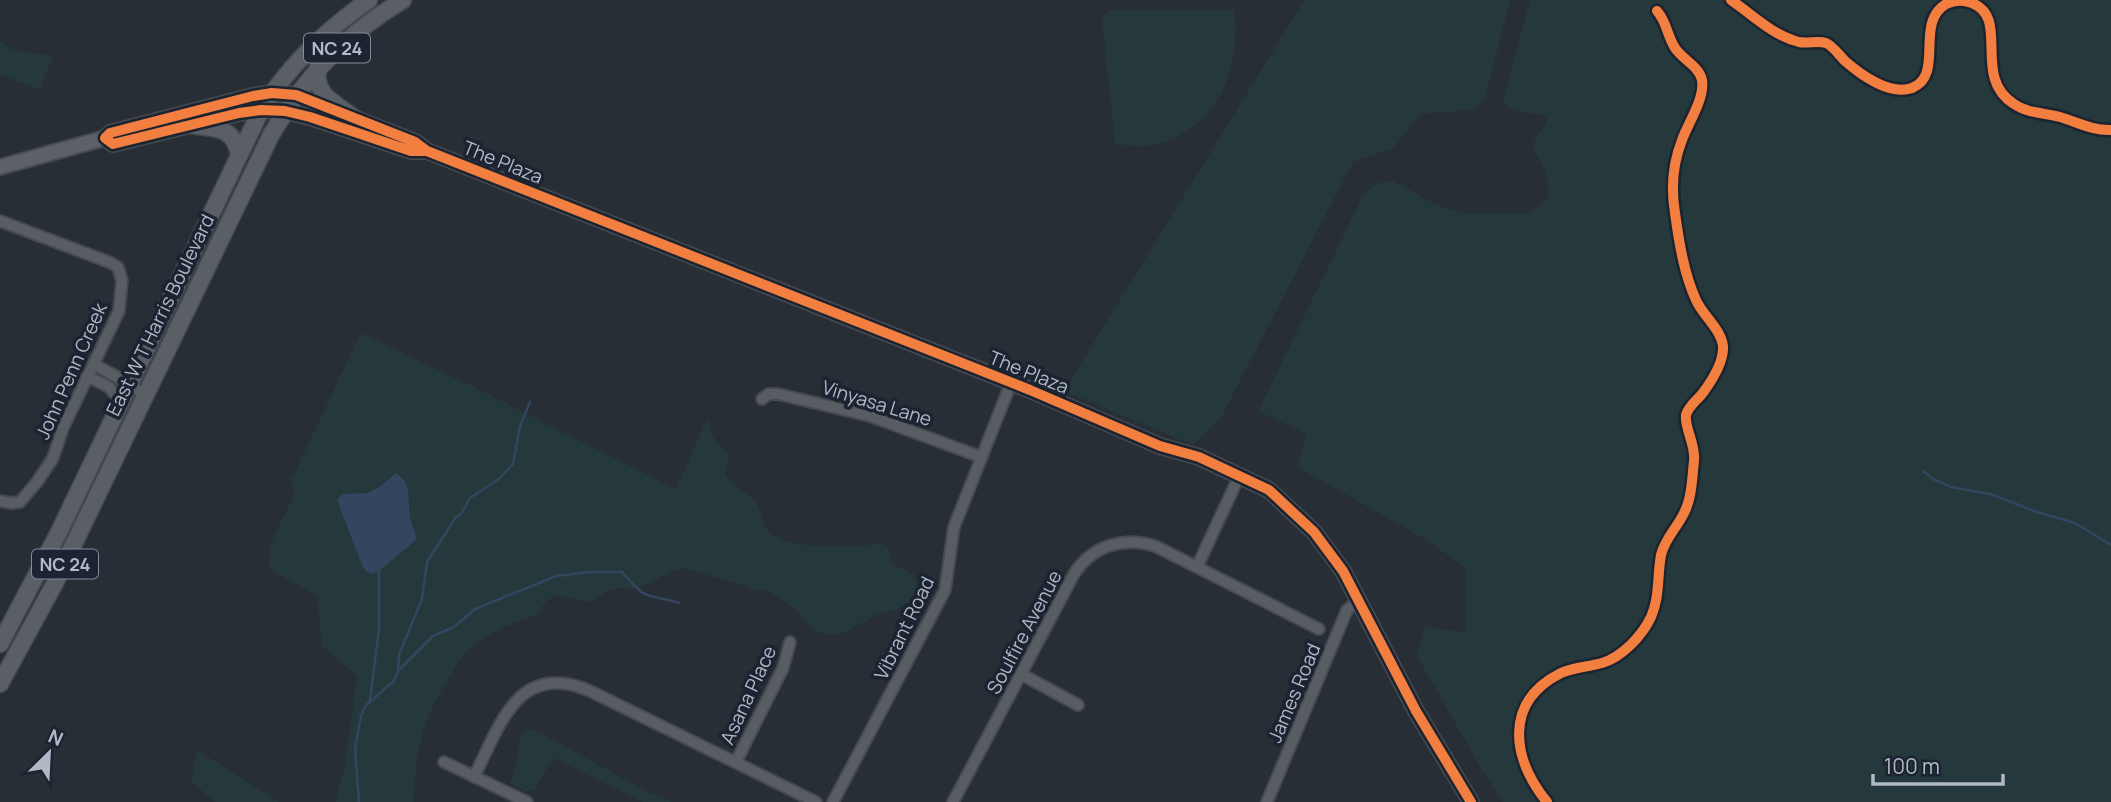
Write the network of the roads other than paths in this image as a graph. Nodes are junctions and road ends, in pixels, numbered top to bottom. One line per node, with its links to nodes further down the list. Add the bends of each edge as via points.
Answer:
1 (369, 0): 4 (main road, East W T Harris Boulevard / NC 24, via 318,40)
2 (403, 0): 3 (main road, East W T Harris Boulevard / NC 24, via 355,33)
3 (318, 67): 5 (main road, East W T Harris Boulevard / NC 24); 8 (main road, via 320,90)
4 (272, 93): 5 (street, The Plaza); 6 (main road, East W T Harris Boulevard / NC 24); 10 (street, The Plaza, via 110,133)
5 (296, 95): 7 (main road, East W T Harris Boulevard / NC 24); 8 (street, The Plaza)
6 (261, 110): 7 (street, The Plaza); 9 (street, The Plaza); 12 (main road, East W T Harris Boulevard / NC 24)
7 (285, 111): 11 (street, The Plaza, via 411,151); 19 (main road, East W T Harris Boulevard / NC 24)
8 (354, 117): 11 (street, The Plaza)
9 (191, 125): 10 (street, The Plaza, via 113,144); 12 (main road, via 230,134)
10 (105, 138): 13 (street, The Plaza)
11 (427, 151): 17 (street, The Plaza)
12 (240, 153): 18 (main road, East W T Harris Boulevard / NC 24)
13 (0, 167)
14 (0, 221): 15 (street, John Penn Creek, via 118,267 122,281 119,311)
15 (93, 364): 16 (street, John Penn Creek); 18 (street)
16 (87, 376): 21 (street, via 109,387); 25 (street, John Penn Creek, via 53,458 37,482 20,502)
17 (1011, 383): 22 (street, The Plaza); 23 (street, Vibrant Road)
18 (130, 384): 19 (street); 21 (main road, East W T Harris Boulevard / NC 24)
19 (145, 395): 33 (main road, East W T Harris Boulevard / NC 24, via 55,583)
20 (762, 399): 23 (street, Vinyasa Lane, via 778,394 870,416)
21 (121, 402): 31 (main road, East W T Harris Boulevard / NC 24)
22 (1160, 446): 24 (street, The Plaza); 26 (street, The Plaza, via 1240,475 1278,496)
23 (981, 457): 40 (street, Vibrant Road, via 954,527 945,590)
24 (1236, 483): 26 (street, The Plaza); 27 (street)
25 (0, 501)
26 (1288, 507): 28 (street, The Plaza, via 1325,544)
27 (1197, 567): 29 (street, Soulfire Avenue); 32 (street, Soulfire Avenue, via 1140,542 1117,543 1095,552 1074,574)
28 (1357, 601): 42 (street, James Road, via 1347,610); 43 (street, The Plaza)
29 (1319, 629)
30 (790, 642): 36 (street, Asana Place, via 783,668)
31 (0, 644)
32 (1021, 674): 34 (street); 41 (street, Soulfire Avenue)
33 (0, 684)
34 (1078, 705)
35 (443, 762): 37 (street)
36 (736, 762): 37 (street, via 590,691 552,682 530,689 513,703); 39 (street)
37 (474, 777): 38 (street)
38 (527, 802)
39 (816, 802)
40 (833, 802)
41 (953, 802)
42 (1267, 802)
43 (1471, 802)

